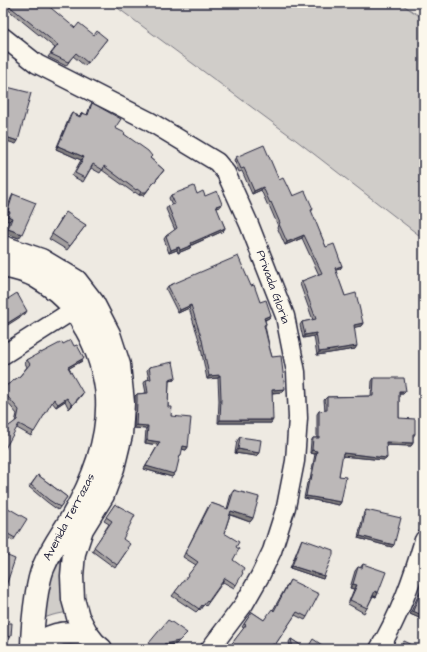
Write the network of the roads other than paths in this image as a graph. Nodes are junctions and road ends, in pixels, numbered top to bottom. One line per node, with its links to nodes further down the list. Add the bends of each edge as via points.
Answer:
1 (3, 37): 3 (street, Privada Gloria)
2 (3, 52): 3 (street)
3 (21, 52): 12 (street, Privada Gloria, via 37,64 149,121 217,162 226,173 249,224 285,316 296,372 298,418 295,461 286,507 272,551 260,576 244,604)
4 (3, 247): 6 (street, via 41,260 76,281)
5 (3, 266): 6 (street, Avenida Terrazas, via 34,275)
6 (84, 306): 7 (street); 9 (street, Avenida Terrazas, via 109,334 119,365 123,403 121,435 113,468 103,495 82,529 74,553 73,599 78,617); 10 (street, Avenida Terrazas, via 103,370 107,398 105,428 90,483 43,567 33,613)
7 (3, 355)
8 (424, 540): 13 (street, via 414,574)
9 (94, 641): 11 (street, via 65,633 43,641)
10 (32, 649)
11 (36, 649)
12 (210, 649)
13 (379, 649)

